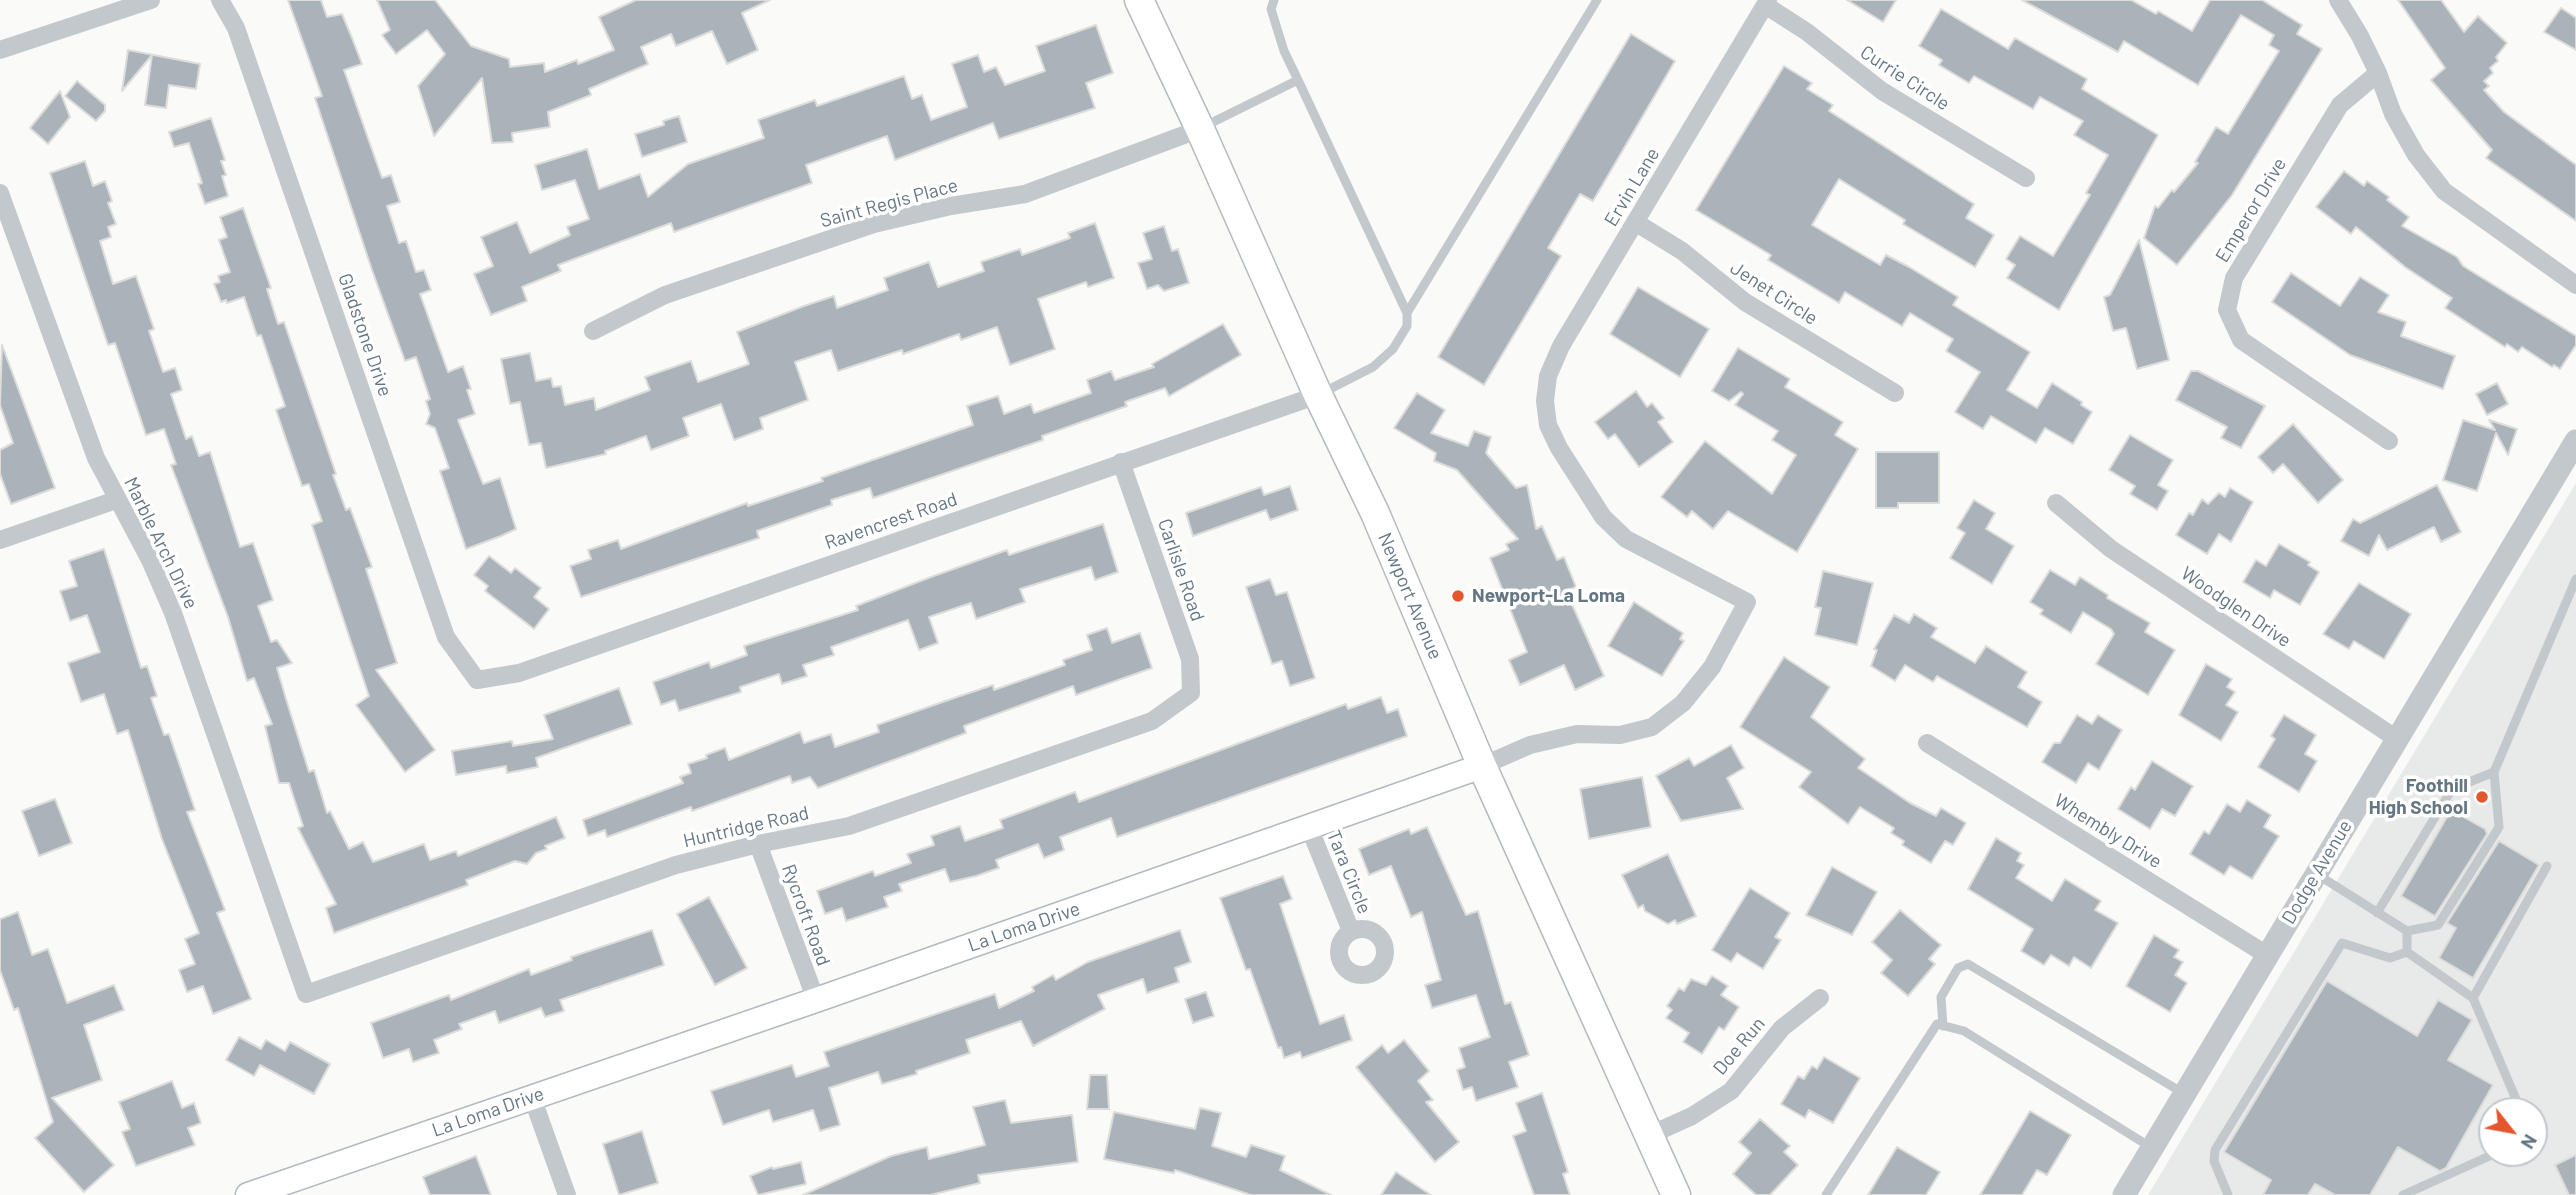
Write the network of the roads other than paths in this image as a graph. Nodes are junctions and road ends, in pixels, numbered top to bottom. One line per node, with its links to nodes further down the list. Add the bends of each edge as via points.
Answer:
1 (151, 0): 8 (street)
2 (220, 0): 28 (street, Gladstone Drive, via 236,28 446,637)
3 (1139, 0): 11 (main road, Newport Avenue)
4 (1274, 0): 10 (lane, via 1271,9)
5 (1597, 0): 16 (lane)
6 (2338, 0): 9 (street)
7 (1767, 3): 12 (street, Currie Circle, via 1882,91); 14 (street, Ervin Lane)
8 (0, 50)
9 (2378, 73): 15 (street, via 2393,114 2444,191); 20 (street, Emperor Drive, via 2340,105 2234,278 2227,310 2241,340)
10 (1298, 80): 11 (lane); 16 (lane)
11 (1200, 129): 17 (street, Saint Regis Place, via 1025,194 874,224 665,295); 19 (main road, Newport Avenue)
12 (2026, 178)
13 (0, 193): 23 (street, Marble Arch Drive, via 83,424)
14 (1635, 222): 18 (street, Jenet Circle, via 1682,251 1745,302); 27 (street, Ervin Lane, via 1548,376 1548,425 1604,517 1626,539)
15 (2576, 285)
16 (1407, 313): 19 (lane, via 1407,326 1373,367)
17 (593, 331)
18 (1895, 393)
19 (1318, 395): 22 (street, Ravencrest Road); 32 (main road, Newport Avenue, via 1375,513)
20 (2389, 441)
21 (2576, 441): 30 (street, Dodge Avenue)
22 (1121, 463): 28 (street, Ravencrest Road, via 519,673); 29 (street, Carlisle Road, via 1190,659)
23 (116, 500): 25 (street); 43 (street, Marble Arch Drive, via 150,559 173,613)
24 (2056, 503): 30 (street, Woodglen Drive, via 2111,549)
25 (0, 540)
26 (2576, 579): 33 (lane)
27 (1747, 602): 32 (street, La Loma Drive, via 1712,667 1683,704 1652,727 1620,735 1577,734 1530,745)
28 (477, 680)
29 (1191, 694): 35 (street, Huntridge Road, via 1152,721 1086,744 849,826)
30 (2397, 739): 37 (street, Dodge Avenue)
31 (1927, 743): 42 (street, Whembly Drive)
32 (1482, 766): 34 (main road, La Loma Drive); 51 (main road, Newport Avenue)
33 (2494, 772): 38 (lane, via 2452,789); 39 (lane, via 2499,827 2438,925)
34 (1309, 827): 40 (street, Tara Circle); 46 (main road, La Loma Drive)
35 (758, 844): 43 (street, Huntridge Road, via 676,865); 46 (street, Rycroft Road)
36 (2547, 866): 45 (lane)
37 (2316, 874): 38 (lane); 42 (street, Dodge Avenue)
38 (2377, 913): 39 (lane)
39 (2407, 931): 41 (lane)
40 (1351, 932)
41 (2407, 952): 45 (lane); 59 (lane, via 2390,958 2342,943 2215,1150 2214,1161)
42 (2267, 956): 48 (street, Dodge Avenue)
43 (306, 994)
44 (1820, 998): 51 (street, Doe Run, via 1782,1028 1731,1091)
45 (2473, 998): 50 (lane)
46 (816, 1000): 49 (main road, La Loma Drive)
47 (1943, 1026): 48 (lane, via 1941,997 1958,968 1968,964); 52 (lane, via 1964,1031); 58 (lane, via 1937,1024)
48 (2184, 1094): 52 (street, Dodge Avenue)
49 (532, 1097): 55 (main road, La Loma Drive); 56 (street)
50 (2515, 1097)
51 (1650, 1135): 57 (main road, Newport Avenue)
52 (2152, 1148): 54 (street, Dodge Avenue)
53 (2478, 1161): 60 (lane)
54 (2130, 1193)
55 (248, 1195)
56 (566, 1195)
57 (1676, 1195)
58 (1826, 1195)
59 (2228, 1195)
60 (2403, 1195)

